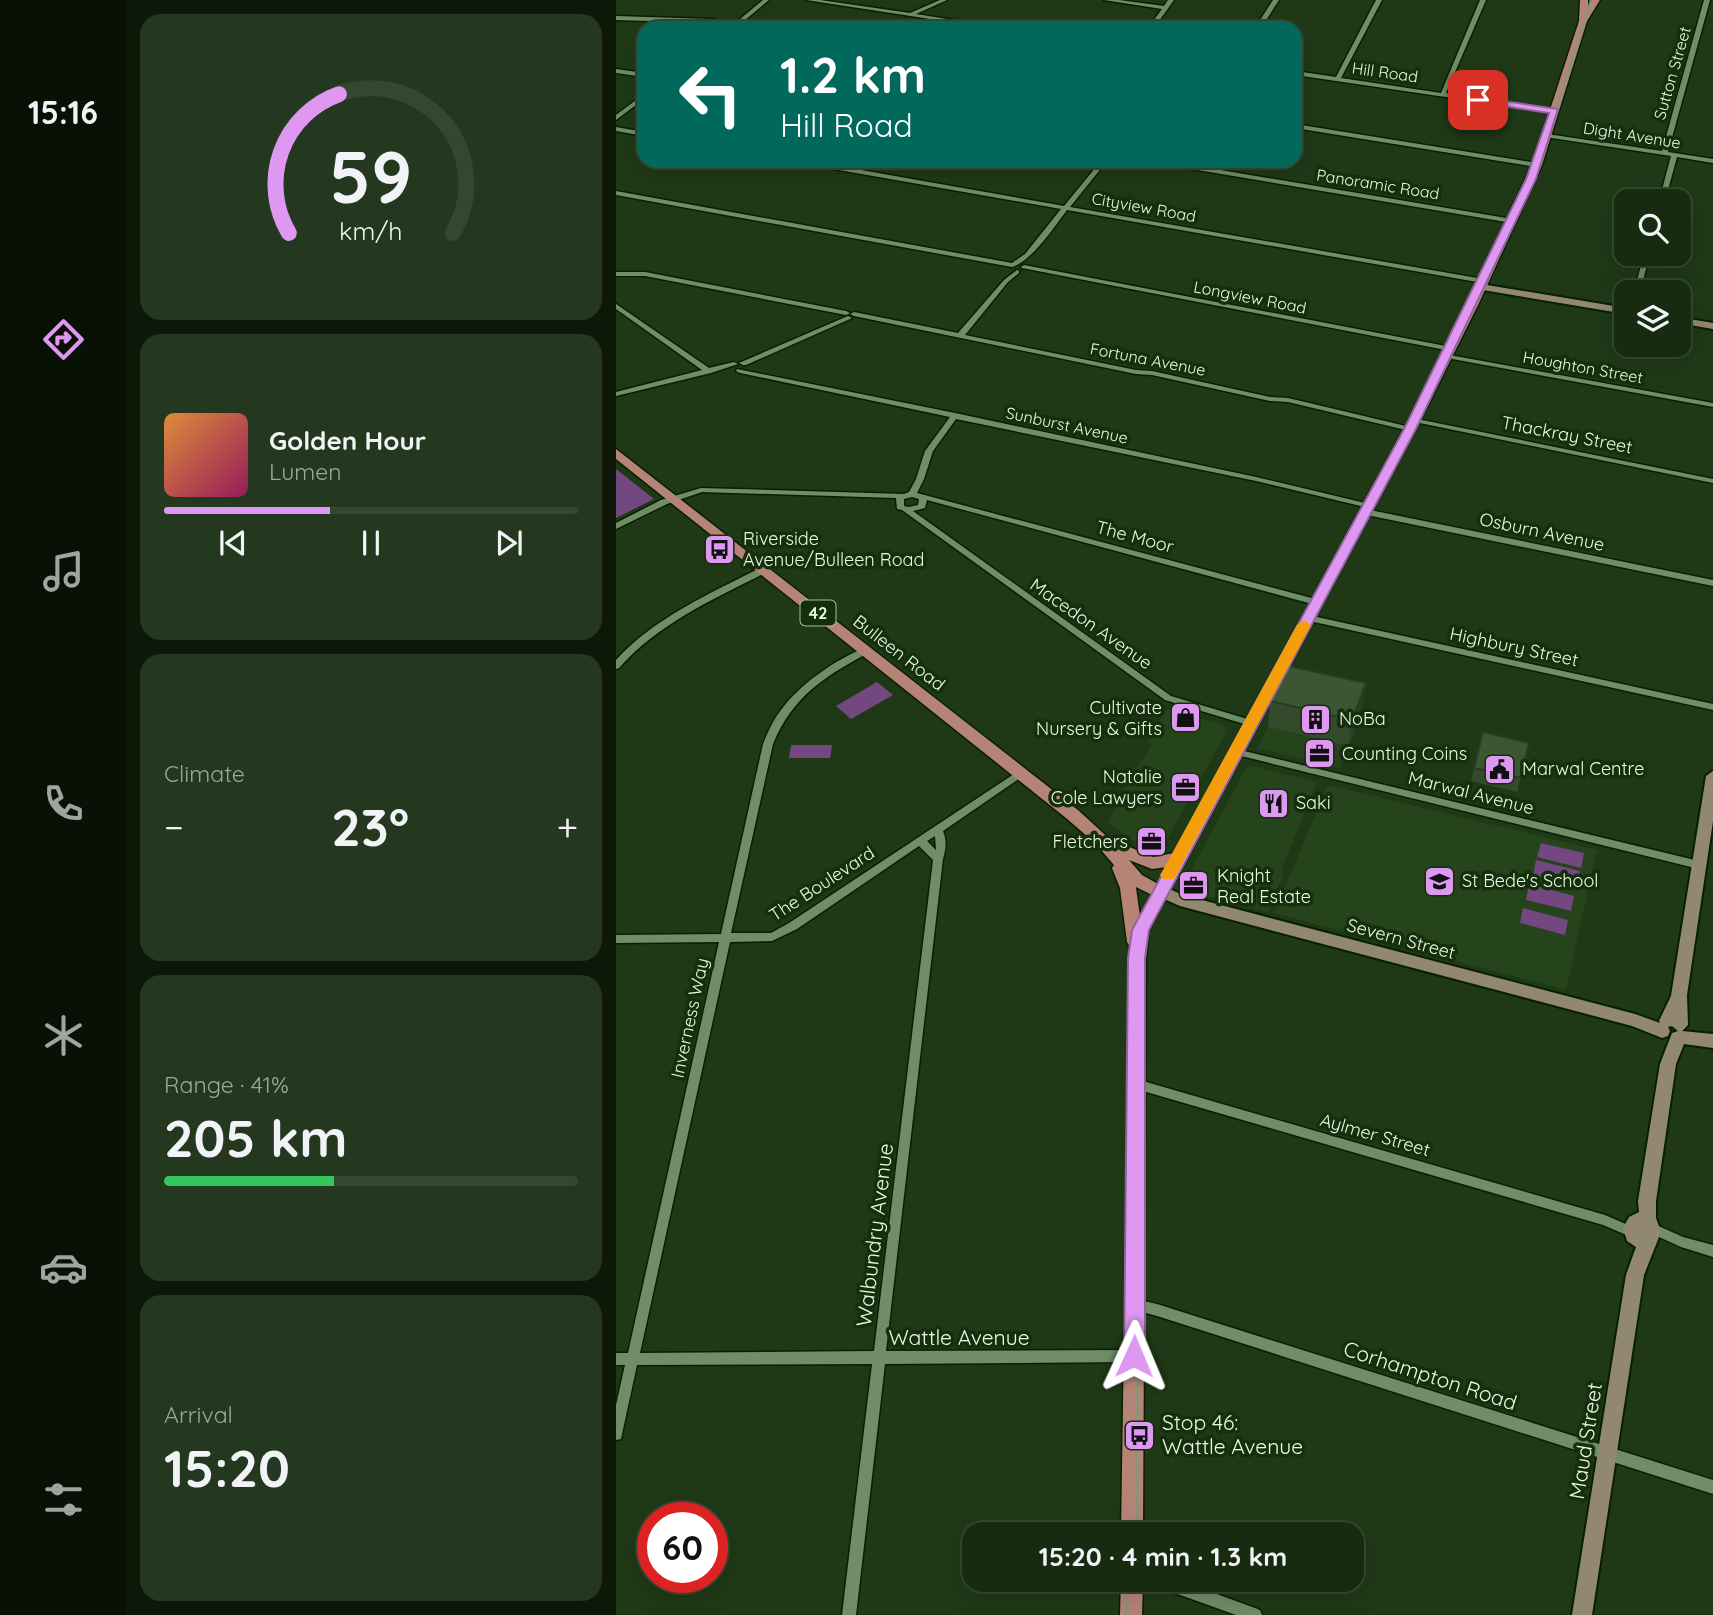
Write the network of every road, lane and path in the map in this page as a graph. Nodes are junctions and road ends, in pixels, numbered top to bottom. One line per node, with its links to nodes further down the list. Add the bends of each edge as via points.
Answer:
1 (809, 0): 13 (street)
2 (944, 0): 13 (street)
3 (1107, 0): 12 (street)
4 (1171, 0): 12 (street)
5 (1276, 0): 19 (street)
6 (1379, 0): 24 (street)
7 (1483, 0): 25 (street)
8 (1584, 0): 20 (main road)
9 (1596, 0): 20 (main road)
10 (1707, 0): 33 (street, Sutton Street)
11 (762, 2): 16 (street)
12 (1166, 8): 18 (street)
13 (910, 15): 17 (street)
14 (616, 18): 15 (street)
15 (703, 21)
16 (739, 21)
17 (952, 21)
18 (1156, 21)
19 (1262, 21)
20 (1583, 21): 27 (main road)
21 (616, 71): 22 (street)
22 (637, 74)
23 (1302, 75): 24 (street, Hill Road)
24 (1338, 79): 25 (street, Hill Road)
25 (1443, 94): 27 (street, Hill Road)
26 (637, 101): 28 (street)
27 (1555, 111): 32 (main road)
28 (617, 117)
29 (1302, 127): 36 (street)
30 (618, 129): 31 (street)
31 (637, 133)
32 (1547, 136): 33 (street, Dight Avenue); 36 (main road)
33 (1664, 154): 34 (street, Dight Avenue)
34 (1674, 156): 35 (street, Dight Avenue); 40 (street)
35 (1713, 162)
36 (1537, 165): 43 (main road)
37 (839, 168): 42 (street, Cityview Road)
38 (1098, 168): 42 (street)
39 (1198, 168): 43 (street, Panoramic Road)
40 (1665, 189)
41 (616, 193): 44 (street, Longview Road)
42 (1066, 208): 44 (street); 46 (street, Cityview Road)
43 (1512, 221): 46 (main road)
44 (1016, 268): 52 (street); 53 (street, Longview Road)
45 (616, 274): 49 (street, Fortuna Avenue, via 653,275)
46 (1482, 284): 48 (street); 53 (main road)
47 (616, 306): 55 (street)
48 (1614, 309)
49 (848, 316): 52 (street, Fortuna Avenue); 54 (street)
50 (1691, 322): 51 (street)
51 (1713, 326)
52 (960, 336): 59 (street, Fortuna Avenue)
53 (1449, 353): 57 (street, Houghton Street); 59 (main road)
54 (740, 366): 55 (street); 58 (street, Sunburst Avenue, via 759,374)
55 (708, 371): 56 (street)
56 (616, 394)
57 (1713, 405)
58 (955, 415): 63 (street, via 929,451); 64 (street, Sunburst Avenue, via 1256,479)
59 (1412, 425): 61 (street, Thackray Street); 64 (main road)
60 (616, 453): 62 (main road, Bulleen Road / 42)
61 (1713, 481)
62 (674, 499): 63 (street, Macedon Avenue, via 706,490); 65 (street, Macedon Avenue); 67 (main road, Bulleen Road / 42)
63 (912, 500): 66 (street, Macedon Avenue); 66 (street, Macedon Avenue); 69 (street, The Moor, via 944,502)
64 (1367, 509): 68 (street, Osburn Avenue); 69 (main road)
65 (616, 526)
66 (925, 526): 74 (street, Macedon Avenue, via 1168,698)
67 (764, 570): 71 (main road, Bulleen Road / 42); 72 (street, via 658,628)
68 (1713, 583)
69 (1316, 602): 70 (main road)
70 (1308, 618): 73 (street, Highbury Street); 74 (main road)
71 (865, 651): 76 (main road, Bulleen Road / 42); 85 (street, Inverness Way, via 808,686 786,707 772,731)
72 (616, 666)
73 (1713, 707)
74 (1251, 723): 75 (main road)
75 (1236, 752): 82 (main road); 83 (street, Marwal Avenue)
76 (1020, 774): 78 (street, The Boulevard); 80 (main road, Bulleen Road / 42)
77 (1713, 776): 83 (street, Maud Street)
78 (937, 829): 79 (street, The Boulevard); 81 (street, Walbundry Avenue, via 942,841)
79 (920, 841): 81 (street); 85 (street, The Boulevard, via 782,933)
80 (1113, 847): 82 (main road, via 1152,863); 84 (main road, Bulleen Road / 42, via 1136,879); 87 (main road, via 1128,886)
81 (938, 859): 95 (street, Walbundry Avenue)
82 (1177, 859): 84 (main road)
83 (1699, 865): 88 (street, Maud Street)
84 (1160, 891): 87 (main road, via 1141,930); 88 (street, Severn Street)
85 (726, 938): 86 (street, The Boulevard); 97 (street, Inverness Way)
86 (616, 939)
87 (1137, 958): 90 (main road)
88 (1672, 1030): 89 (street, Severn Street); 91 (street, Maud Street)
89 (1712, 1040)
90 (1136, 1084): 91 (street, Aylmer Street); 93 (main road)
91 (1642, 1230): 92 (street, Aylmer Street); 99 (street, Maud Street)
92 (1713, 1251)
93 (1135, 1305): 94 (main road); 99 (street, Corhampton Road)
94 (1134, 1356): 95 (street, Wattle Avenue); 101 (main road)
95 (880, 1358): 97 (street, Wattle Avenue); 104 (street, Walbundry Avenue)
96 (616, 1359): 97 (street, Wattle Avenue)
97 (633, 1359): 98 (street, Inverness Way)
98 (616, 1434)
99 (1607, 1453): 100 (street, Corhampton Road); 107 (street, Maud Street)
100 (1713, 1487)
101 (1132, 1522)
102 (1132, 1592): 105 (main road)
103 (1191, 1592): 106 (street)
104 (849, 1615)
105 (1131, 1615)
106 (1255, 1615)
107 (1582, 1615)

